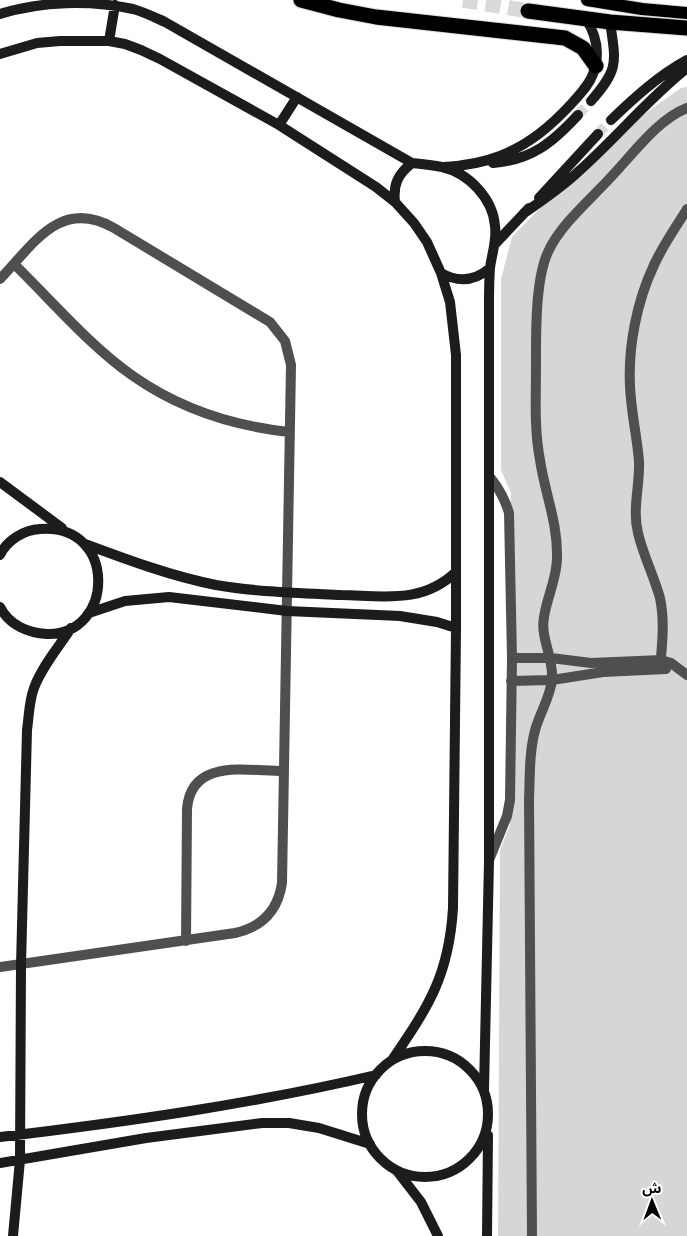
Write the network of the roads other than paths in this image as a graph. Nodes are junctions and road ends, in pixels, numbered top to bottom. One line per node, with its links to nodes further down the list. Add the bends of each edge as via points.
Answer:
1 (301, 0): 13 (highway, via 376,17 559,37 583,48)
2 (587, 0): 5 (main road)
3 (115, 5): 6 (street, via 55,3); 10 (street); 15 (street, via 165,22)
4 (528, 11): 7 (highway)
5 (687, 13)
6 (0, 14)
7 (586, 19): 8 (highway); 13 (street, via 597,45)
8 (610, 22): 9 (highway); 16 (street, via 613,68 607,82)
9 (687, 28)
10 (109, 41): 11 (street, via 37,43); 20 (street, via 160,59)
11 (0, 54)
12 (687, 60): 19 (street, via 654,81)
13 (596, 66): 23 (street, via 588,85 545,130 512,151)
14 (687, 68): 27 (street, via 580,171)
15 (297, 98): 20 (street); 22 (street)
16 (591, 101)
17 (687, 108): 47 (street, via 662,123 569,222 547,252 543,268 536,327 536,409 540,460 554,516 557,544 555,578 543,618)
18 (578, 115): 23 (street, via 560,135 531,154 510,161)
19 (611, 120)
20 (279, 125): 25 (street)
21 (598, 134): 27 (street)
22 (412, 163): 24 (street); 25 (street, via 396,179)
23 (476, 164): 24 (street)
24 (444, 167): 28 (street, via 480,189 491,207 496,225)
25 (395, 202): 31 (street, via 427,242)
26 (687, 209): 48 (street, via 650,274 630,352 631,404 639,464 635,511 641,544 661,606 664,634)
27 (524, 213): 28 (street)
28 (495, 244): 30 (street)
29 (14, 264): 32 (street); 33 (street, via 110,359 134,377 190,408 222,420); 33 (street, via 54,225 74,218 95,219 260,315 278,331 289,353)
30 (490, 268): 31 (street, via 467,280); 34 (street)
31 (441, 273): 39 (street, via 450,302 456,355)
32 (0, 279)
33 (289, 432): 40 (street)
34 (489, 476): 46 (street, via 498,487 509,513); 53 (street)
35 (0, 482): 36 (street)
36 (69, 533): 37 (street); 38 (street, via 51,528 33,529 16,537)
37 (85, 544): 40 (street, via 196,580); 43 (street, via 95,560 100,578 97,596)
38 (0, 555)
39 (456, 572): 40 (street, via 437,587 413,595); 45 (street)
40 (288, 593): 42 (street)
41 (0, 608): 44 (street, via 17,626 34,633 53,634)
42 (286, 611): 43 (street, via 169,597 125,602); 45 (street, via 400,616); 52 (street)
43 (89, 613): 44 (street)
44 (71, 628): 55 (street, via 42,672 30,704)
45 (456, 628): 57 (street, via 452,933 439,982)
46 (512, 658): 47 (street); 51 (street)
47 (551, 658): 48 (street); 50 (street)
48 (661, 665): 49 (street, via 674,666); 50 (street)
49 (687, 675)
50 (552, 680): 51 (street); 70 (street, via 532,748 529,799)
51 (511, 681): 53 (street, via 510,800)
52 (283, 772): 54 (street, via 282,882 275,906 258,925 247,930); 54 (street, via 215,771 198,781 191,790 187,809)
53 (489, 860): 59 (street)
54 (186, 941): 55 (street)
55 (21, 965): 56 (street); 61 (street)
56 (0, 967)
57 (392, 1060): 58 (street); 59 (street, via 409,1053 445,1054 475,1074)
58 (376, 1075): 61 (street, via 235,1104); 63 (street, via 366,1091 362,1109 363,1127)
59 (484, 1090): 60 (street, via 489,1108)
60 (488, 1127): 66 (street, via 473,1156 460,1167 428,1177); 69 (street)
61 (20, 1134): 62 (street); 64 (street)
62 (0, 1137)
63 (370, 1144): 64 (street, via 319,1128 262,1123 146,1138); 66 (street, via 377,1155)
64 (20, 1160): 65 (street); 67 (street)
65 (0, 1163)
66 (396, 1170): 68 (street, via 421,1202)
67 (13, 1236)
68 (438, 1236)
69 (487, 1236)
70 (532, 1236)

